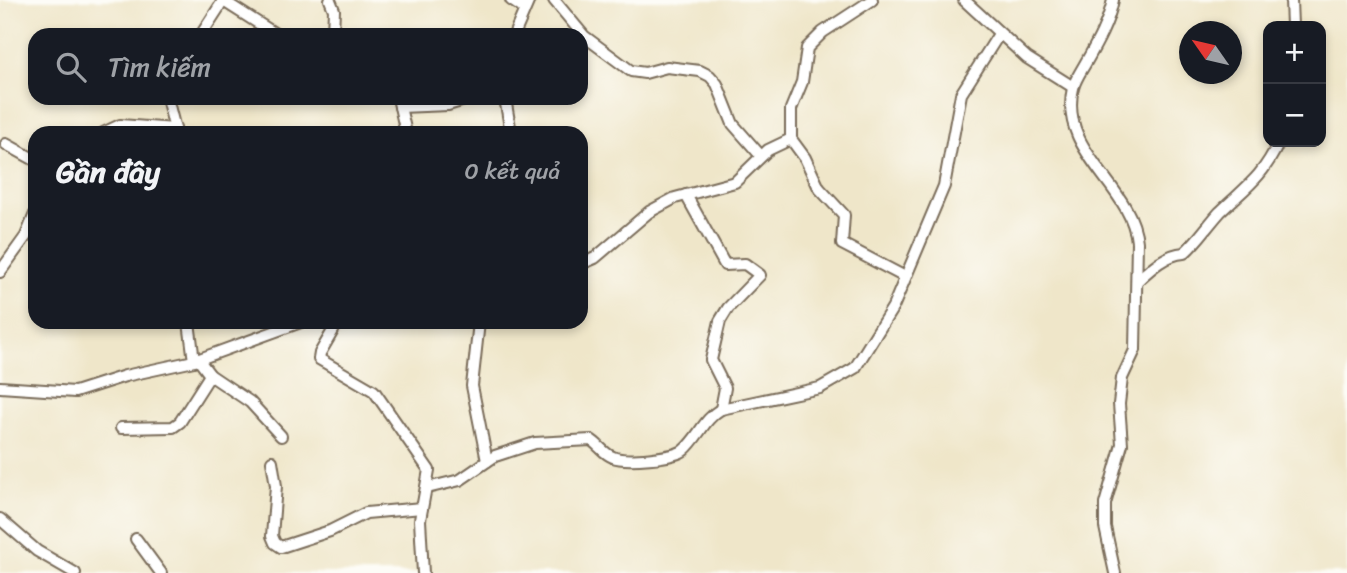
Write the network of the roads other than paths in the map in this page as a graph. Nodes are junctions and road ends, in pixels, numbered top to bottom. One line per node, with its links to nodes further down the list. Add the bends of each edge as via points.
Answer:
1 (330, 0): 13 (street)
2 (511, 0): 9 (street)
3 (554, 0): 15 (street)
4 (872, 0): 25 (street, via 807,48 802,82 791,109)
5 (964, 0): 16 (street)
6 (1113, 0): 18 (street, via 1103,32)
7 (1291, 0): 10 (street)
8 (223, 1): 11 (street); 12 (street)
9 (526, 4): 14 (street)
10 (1292, 21)
11 (206, 28)
12 (266, 28)
13 (337, 28)
14 (517, 28)
15 (577, 28)
16 (999, 34): 18 (street); 34 (street, via 961,94 944,186)
17 (588, 39): 29 (street, via 631,71 645,73 667,67 710,76 733,124)
18 (1073, 87): 35 (street, via 1071,120 1090,159 1136,227)
19 (169, 105): 22 (street)
20 (400, 105): 23 (street)
21 (506, 105): 24 (street)
22 (174, 126)
23 (404, 126)
24 (510, 126)
25 (791, 139): 29 (street); 34 (street, via 819,188 844,215 842,244)
26 (6, 144): 28 (street)
27 (1276, 147): 35 (street, via 1258,179 1193,245 1160,262)
28 (28, 156)
29 (761, 156): 30 (street, via 735,182)
30 (686, 195): 32 (street, via 649,212); 43 (street, via 725,265 745,264 760,275 720,321 711,360 725,388)
31 (28, 231): 33 (street)
32 (588, 261)
33 (0, 272)
34 (905, 277): 43 (street, via 893,307 847,374 808,392)
35 (1137, 281): 55 (street, via 1135,350 1122,378 1119,404 1122,444 1105,504)
36 (191, 329): 40 (street)
37 (282, 329): 40 (street)
38 (334, 329): 48 (street, via 319,359 374,391 426,462)
39 (478, 329): 47 (street, via 471,386)
40 (196, 360): 41 (street); 42 (street, via 75,392)
41 (210, 375): 44 (street, via 173,427); 45 (street, via 250,402)
42 (0, 387)
43 (721, 409): 47 (street, via 676,455 615,459 584,439 535,443)
44 (121, 428)
45 (281, 436)
46 (272, 461): 49 (street, via 276,486 272,536 281,547 366,513)
47 (487, 461): 48 (street, via 460,480)
48 (427, 488): 49 (street)
49 (422, 508): 54 (street)
50 (0, 519): 52 (street, via 37,551)
51 (136, 539): 53 (street)
52 (75, 573)
53 (161, 573)
54 (424, 573)
55 (1115, 573)

